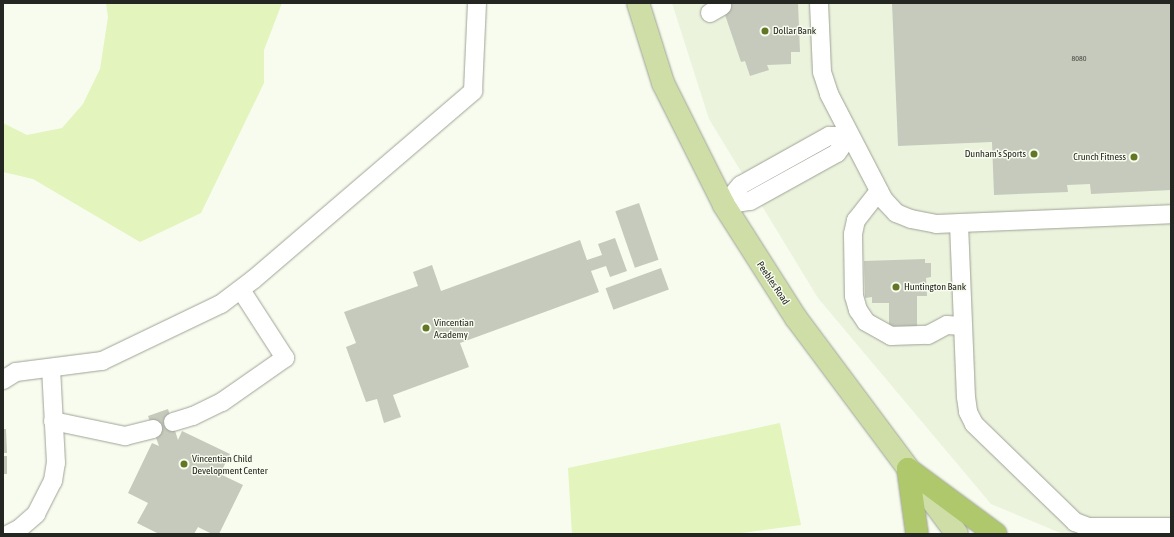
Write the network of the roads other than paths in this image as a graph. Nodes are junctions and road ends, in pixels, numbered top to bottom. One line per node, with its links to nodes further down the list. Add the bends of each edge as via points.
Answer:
1 (477, 3): 9 (lane, via 473,92)
2 (638, 3): 6 (main road, Peebles Road, via 663,84)
3 (819, 3): 4 (lane, via 822,72 829,94)
4 (849, 136): 5 (lane); 6 (lane, via 828,136 741,185)
5 (879, 191): 8 (lane, via 891,209 905,217 936,224); 10 (lane, via 856,220 853,234 854,296 858,310 866,322 891,336 928,335 947,325)
6 (724, 205): 16 (main road, Peebles Road, via 772,282)
7 (1171, 214): 8 (lane)
8 (959, 224): 10 (lane)
9 (241, 290): 11 (lane, via 221,304 102,361); 14 (lane, via 285,358 222,402 193,416)
10 (963, 326): 17 (lane, via 968,412 986,437 1059,508 1075,522 1088,527)
11 (50, 369): 12 (lane, via 16,372); 13 (lane)
12 (3, 380)
13 (53, 421): 15 (lane, via 124,436); 18 (lane, via 56,463 48,494 29,521)
14 (172, 422)
15 (153, 429)
16 (908, 469): 19 (highway); 20 (main road, Peebles Road); 21 (highway)
17 (1171, 527)
18 (9, 534)
19 (917, 534)
20 (957, 534)
21 (996, 534)

